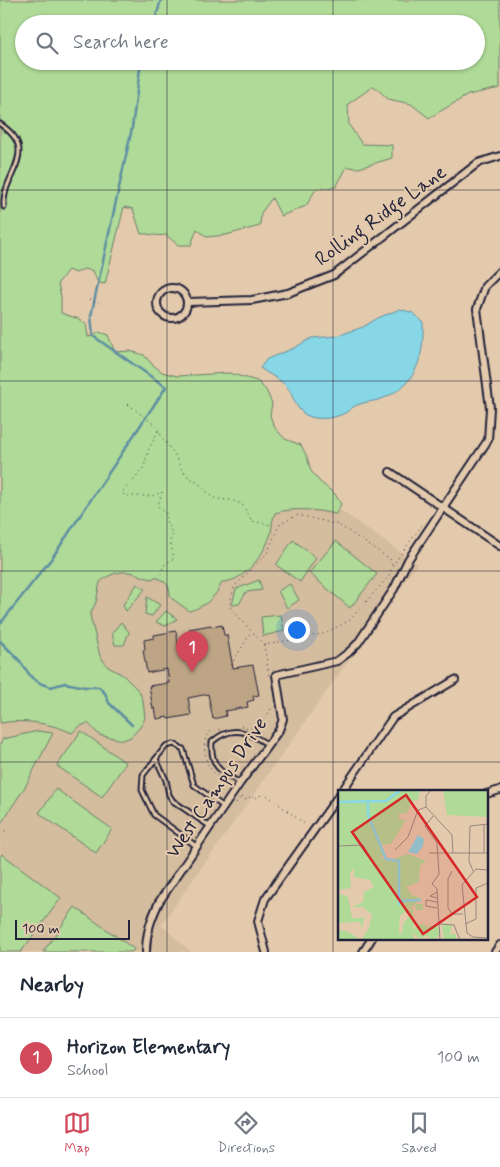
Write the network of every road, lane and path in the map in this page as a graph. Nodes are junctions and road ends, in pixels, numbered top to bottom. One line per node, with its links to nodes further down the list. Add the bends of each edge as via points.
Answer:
1 (0, 124): 3 (lane, via 18,143 20,156 3,196)
2 (500, 156): 6 (street, Rolling Ridge Lane, via 478,164 334,275 288,293 252,300)
3 (4, 207)
4 (500, 271): 11 (street, via 485,286 477,309 490,408 488,440)
5 (89, 300): 7 (path)
6 (188, 302): 6 (street, via 180,289 170,288 161,293 157,302 160,312 168,318 182,315)
7 (99, 303)
8 (128, 404): 9 (path, via 150,420)
9 (158, 431): 13 (path, via 186,475 211,496 238,502 252,521); 16 (path, via 144,468 122,492 125,496 135,497 162,492 158,506 166,513 165,520 173,534 170,542 174,558 164,565)
10 (390, 472): 11 (street)
11 (443, 508): 14 (street); 22 (street, West Campus Drive, via 408,560 394,589 348,654 337,661 276,675 283,719)
12 (426, 519): 15 (path)
13 (272, 525)
14 (500, 546)
15 (393, 565): 17 (path, via 390,559 339,525 298,515 280,524 267,553 234,587 229,606); 18 (path, via 389,576 349,621 323,634)
16 (158, 578)
17 (252, 632): 19 (path); 20 (path)
18 (308, 637)
19 (264, 645)
20 (231, 665)
21 (454, 680): 25 (street, via 394,717)
22 (269, 745): 24 (street, West Campus Drive); 24 (lane, via 239,730 218,736 212,742 214,763 220,771)
23 (156, 759): 28 (lane, via 166,746 174,744 183,749 194,785); 30 (lane, via 169,795); 33 (lane, via 143,776 142,790 154,815)
24 (240, 783): 28 (street, West Campus Drive)
25 (343, 790)
26 (241, 796): 29 (path, via 246,800 264,793)
27 (338, 796): 37 (street, via 265,899 258,922)
28 (225, 807): 30 (street, West Campus Drive)
29 (306, 825)
30 (211, 827): 33 (street, West Campus Drive)
31 (0, 828): 32 (path)
32 (7, 832)
33 (197, 847): 36 (street, West Campus Drive, via 151,918)
34 (371, 940): 38 (street)
35 (500, 945): 39 (street)
36 (146, 952)
37 (266, 952)
38 (364, 952)
39 (495, 952)

